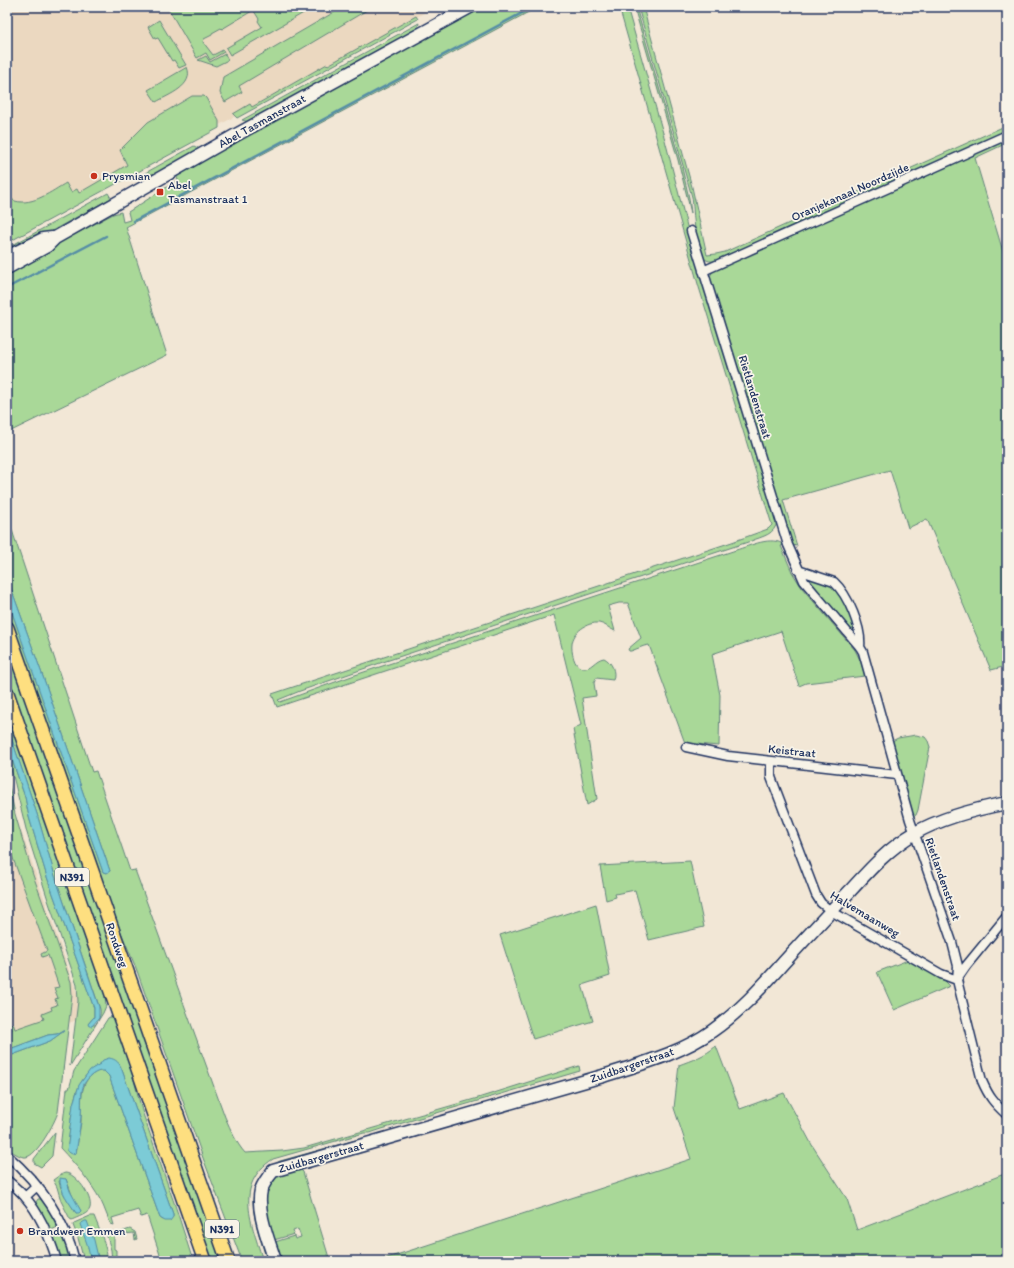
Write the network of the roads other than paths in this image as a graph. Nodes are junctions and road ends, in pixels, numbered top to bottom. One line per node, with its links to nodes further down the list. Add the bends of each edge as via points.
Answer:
1 (470, 7): 4 (street, Abel Tasmanstraat)
2 (1007, 135): 7 (street, Oranjekanaal Noordzijde)
3 (691, 231): 7 (street, Rietlandenstraat)
4 (55, 238): 5 (street, Abel Tasmanstraat, via 43,239); 6 (street, Abel Tasmanstraat, via 47,246)
5 (7, 257)
6 (7, 268)
7 (703, 271): 8 (street, Rietlandenstraat)
8 (798, 570): 10 (street, Rietlandenstraat, via 814,595); 10 (street, Rietlandenstraat, via 834,582 838,586 856,621)
9 (7, 628): 25 (main road, Rondweg / N391)
10 (860, 647): 14 (street, Rietlandenstraat, via 866,660)
11 (7, 693): 26 (main road, Rondweg / N391)
12 (686, 747): 13 (street, Keistraat, via 728,756)
13 (771, 761): 14 (street, Keistraat); 17 (street, Halvemaanweg, via 771,777 816,895)
14 (897, 775): 16 (street, Rietlandenstraat)
15 (1007, 803): 16 (street, Zuidbargerstraat, via 959,814)
16 (915, 833): 17 (street, Zuidbargerstraat, via 884,854); 19 (street, Rietlandenstraat, via 952,942 958,966)
17 (831, 911): 19 (street, Halvemaanweg); 33 (street, Zuidbargerstraat, via 756,993 717,1027 684,1048 603,1076 273,1171 261,1190 260,1202)
18 (1007, 916): 19 (street)
19 (957, 980): 20 (street, Rietlandenstraat, via 982,1081 995,1104)
20 (1007, 1115)
21 (7, 1155): 23 (street)
22 (7, 1180): 24 (street)
23 (37, 1186): 24 (street); 28 (street, via 64,1226)
24 (25, 1197): 27 (street, via 42,1223)
25 (206, 1198): 31 (main road, Rondweg / N391); 32 (main road, N391)
26 (187, 1210): 29 (main road, N391); 30 (main road, Rondweg / N391)
27 (57, 1261)
28 (75, 1261)
29 (198, 1261)
30 (205, 1261)
31 (228, 1261)
32 (238, 1261)
33 (275, 1261)

